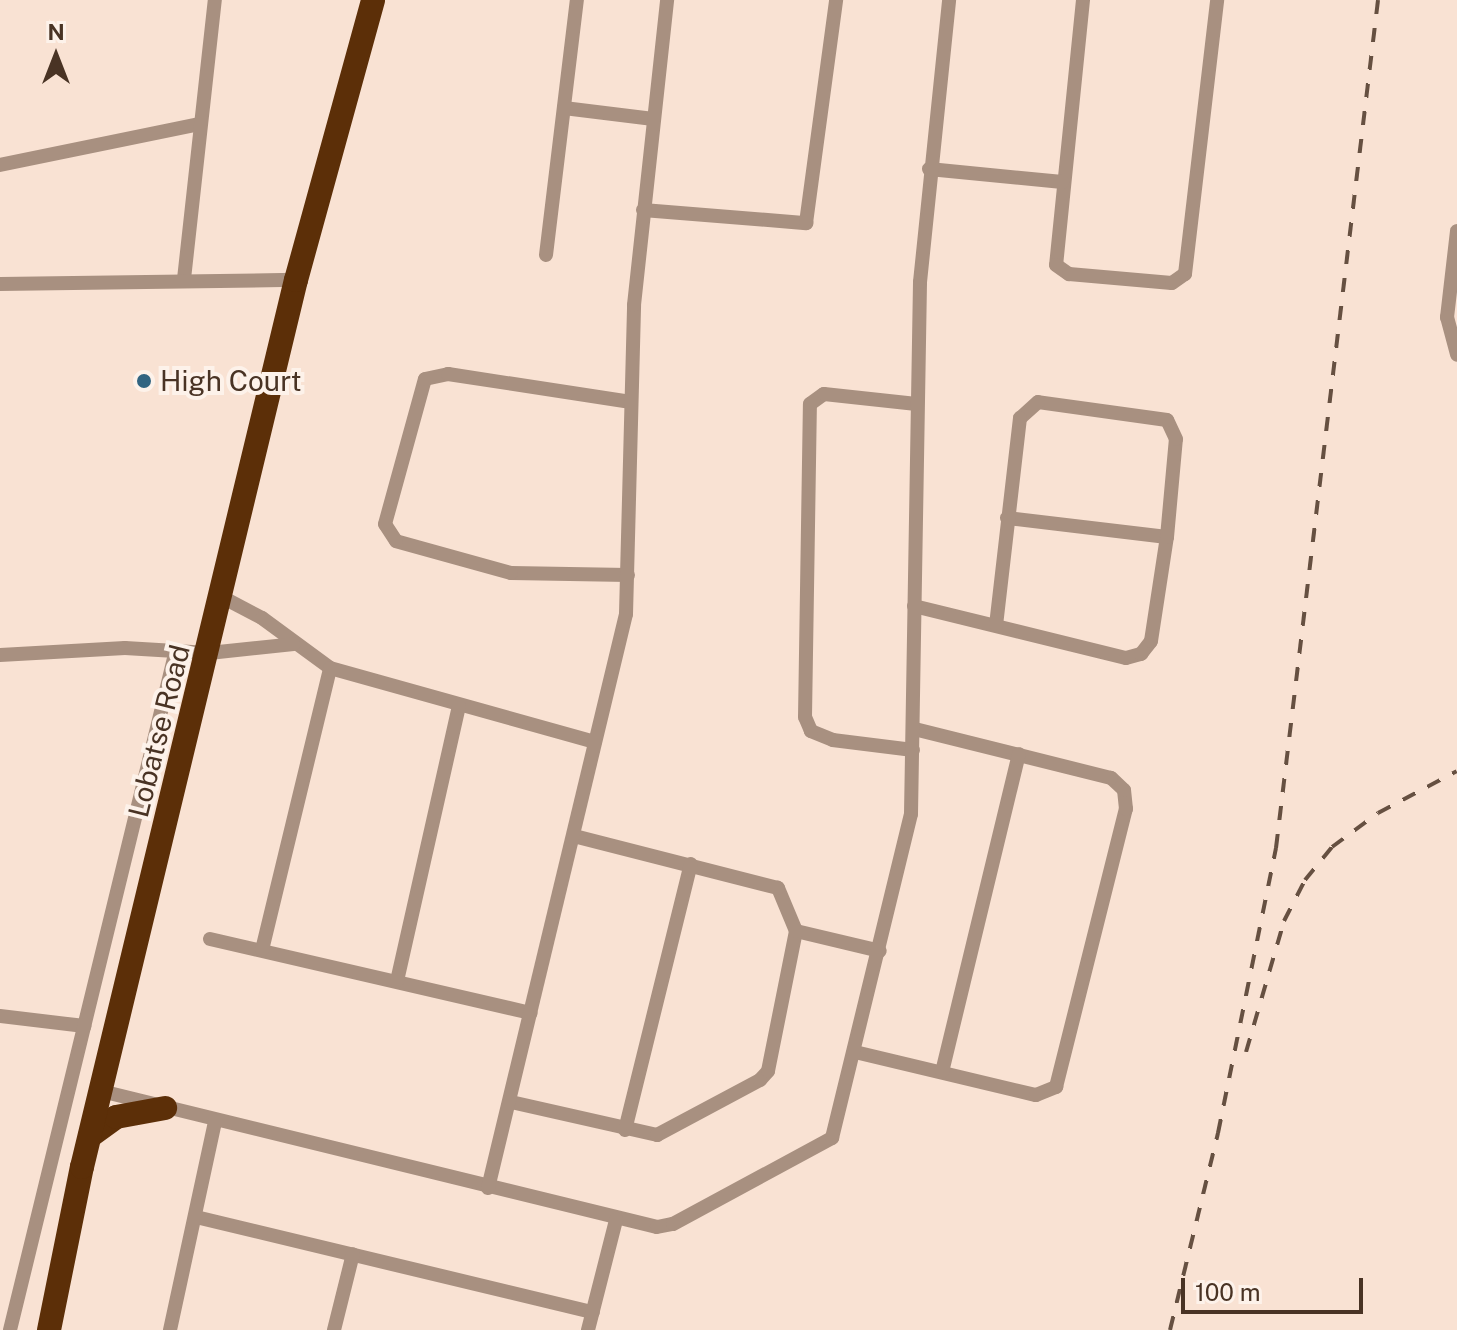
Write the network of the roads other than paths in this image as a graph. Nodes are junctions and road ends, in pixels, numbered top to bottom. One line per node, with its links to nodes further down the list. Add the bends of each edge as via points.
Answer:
1 (215, 0): 11 (street)
2 (577, 0): 9 (street)
3 (667, 0): 10 (street)
4 (836, 0): 15 (street, via 809,220 798,225)
5 (949, 0): 13 (street)
6 (1083, 0): 14 (street)
7 (1217, 0): 14 (street, via 1181,279 1172,283 1060,270 1055,261)
8 (361, 4): 19 (highway, Lobatse Road)
9 (564, 108): 10 (street); 17 (street)
10 (653, 119): 15 (street)
11 (199, 124): 12 (street); 18 (street)
12 (0, 165)
13 (929, 169): 14 (street); 23 (street)
14 (1062, 182)
15 (643, 210): 22 (street)
16 (1457, 231): 21 (street, via 1447,317)
17 (546, 255)
18 (184, 279): 19 (street); 20 (street)
19 (296, 280): 27 (highway, Lobatse Road)
20 (0, 284)
21 (1457, 355)
22 (631, 402): 26 (street); 26 (street, via 448,374 425,379 385,524 396,541 511,573)
23 (916, 404): 28 (street); 38 (street, via 824,394 810,404 805,685 805,717 815,735)
24 (1007, 518): 25 (street); 25 (street, via 1020,418 1038,402 1167,420 1176,439); 29 (street)
25 (1167, 537): 29 (street, via 1151,641 1135,657)
26 (628, 575): 37 (street, via 626,614)
27 (222, 597): 30 (street, via 252,611); 32 (highway, Lobatse Road)
28 (914, 606): 29 (street); 36 (street)
29 (996, 625)
30 (294, 644): 32 (street); 34 (street)
31 (176, 650): 32 (street); 33 (street); 49 (street)
32 (209, 653): 52 (highway, Lobatse Road)
33 (0, 655)
34 (330, 668): 35 (street); 44 (street)
35 (459, 706): 37 (street); 46 (street)
36 (914, 729): 38 (street); 39 (street)
37 (595, 742): 40 (street)
38 (913, 750): 45 (street, via 911,814)
39 (1019, 754): 51 (street); 51 (street, via 1121,784 1126,809 1112,870 1059,1083 1036,1095)
40 (574, 836): 41 (street); 47 (street)
41 (691, 864): 42 (street, via 774,884); 56 (street)
42 (796, 931): 45 (street); 56 (street, via 764,1077 663,1134)
43 (210, 939): 44 (street)
44 (262, 950): 46 (street)
45 (880, 951): 50 (street)
46 (397, 981): 47 (street)
47 (531, 1013): 53 (street)
48 (0, 1016): 49 (street)
49 (84, 1026): 63 (street)
50 (855, 1052): 51 (street); 60 (street, via 829,1141 673,1224)
51 (942, 1072)
52 (101, 1091): 54 (street); 57 (highway, Lobatse Road)
53 (511, 1102): 56 (street); 58 (street)
54 (165, 1108): 55 (street); 57 (highway, via 116,1117)
55 (215, 1121): 58 (street); 59 (street)
56 (625, 1130)
57 (90, 1136): 64 (highway, Lobatse Road)
58 (488, 1188): 60 (street)
59 (196, 1217): 61 (street); 65 (street)
60 (616, 1220): 62 (street)
61 (353, 1254): 62 (street); 66 (street)
62 (593, 1312): 67 (street)
63 (10, 1330)
64 (49, 1330)
65 (170, 1330)
66 (334, 1330)
67 (588, 1330)

